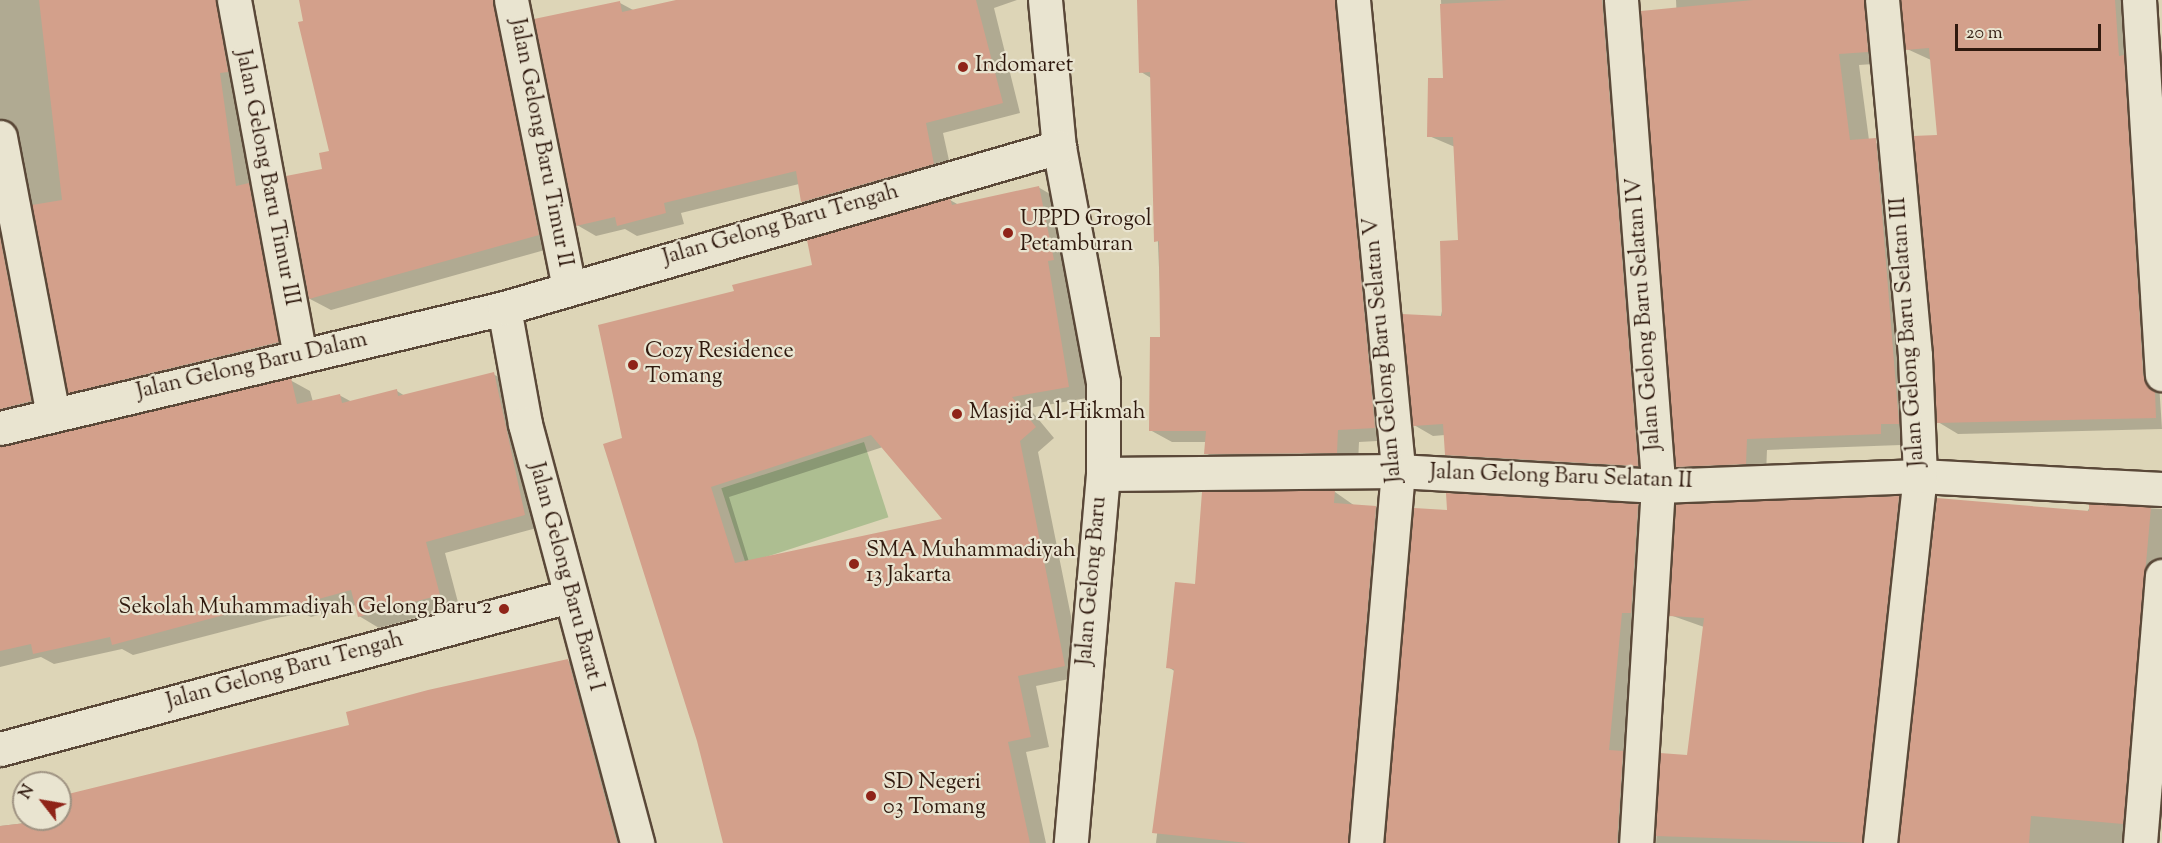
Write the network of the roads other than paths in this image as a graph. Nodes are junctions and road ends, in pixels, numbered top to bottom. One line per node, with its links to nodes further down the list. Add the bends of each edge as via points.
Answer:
1 (234, 0): 12 (street, Jalan Gelong Baru Timur III)
2 (511, 0): 10 (street, Jalan Gelong Baru Timur II)
3 (1045, 0): 9 (street, Jalan Gelong Baru)
4 (1353, 0): 16 (street, Jalan Gelong Baru Selatan V)
5 (1621, 0): 19 (street, Jalan Gelong Baru Selatan IV)
6 (1882, 0): 18 (street, Jalan Gelong Baru Selatan III, via 1915,355)
7 (2139, 0): 13 (street)
8 (0, 137): 14 (street)
9 (1059, 147): 10 (street, Jalan Gelong Baru Tengah); 17 (street, Jalan Gelong Baru, via 1103,382)
10 (569, 286): 11 (street, Jalan Gelong Baru Tengah)
11 (504, 308): 12 (street, Jalan Gelong Baru Dalam); 22 (street, Jalan Gelong Baru Barat I, via 525,424)
12 (300, 356): 14 (street, Jalan Gelong Baru Dalam)
13 (2162, 374)
14 (53, 414): 15 (street, Jalan Gelong Baru Dalam)
15 (0, 428)
16 (1398, 471): 17 (street, Jalan Gelong Baru Selatan II); 19 (street, Jalan Gelong Baru Selatan II); 26 (street, Jalan Gelong Baru Selatan V)
17 (1102, 474): 25 (street, Jalan Gelong Baru)
18 (1920, 476): 19 (street, Jalan Gelong Baru Selatan II); 20 (street, Jalan Gelong Baru Selatan II); 28 (street, Jalan Gelong Baru Selatan III)
19 (1658, 486): 27 (street, Jalan Gelong Baru Selatan IV)
20 (2162, 489)
21 (2162, 576): 29 (street)
22 (569, 596): 23 (street, Jalan Gelong Baru Tengah); 24 (street, Jalan Gelong Baru Barat I)
23 (0, 749)
24 (637, 843)
25 (1071, 843)
26 (1366, 843)
27 (1636, 843)
28 (1880, 843)
29 (2140, 843)

